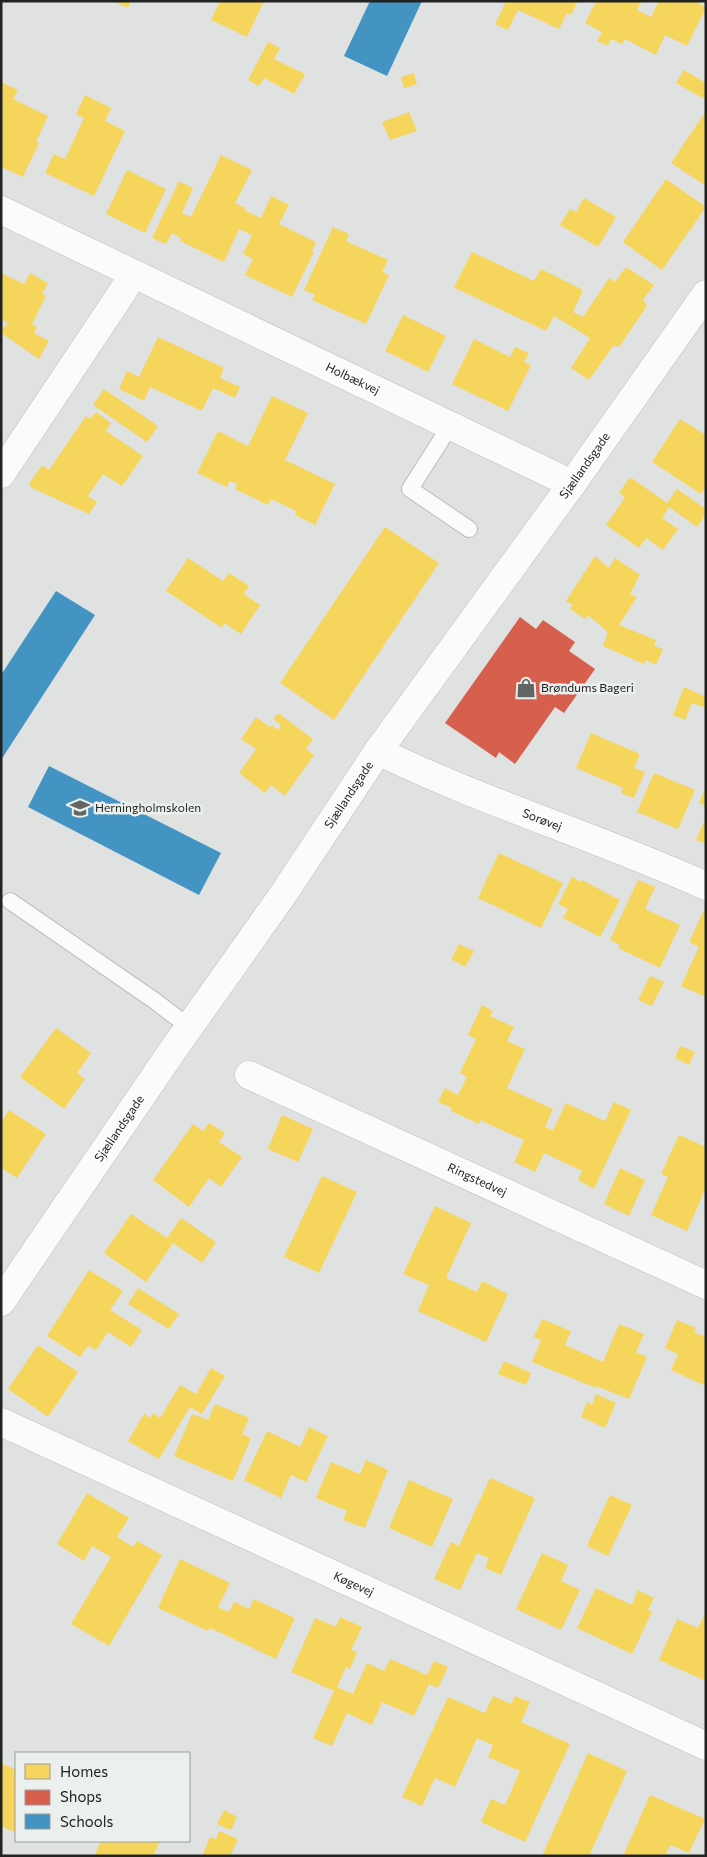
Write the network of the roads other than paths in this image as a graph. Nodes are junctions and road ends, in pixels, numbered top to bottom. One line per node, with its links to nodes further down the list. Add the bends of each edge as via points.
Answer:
1 (1, 210): 2 (street, Holbækvej)
2 (132, 274): 4 (street, Holbækvej); 5 (street)
3 (701, 311): 6 (street, Sjællandsgade)
4 (450, 426): 6 (street, Holbækvej); 7 (lane, via 410,489)
5 (1, 474)
6 (572, 484): 8 (street, Sjællandsgade)
7 (469, 529)
8 (378, 751): 9 (street, Sorøvej, via 424,773); 11 (street, Sjællandsgade, via 282,896)
9 (706, 886)
10 (10, 901): 11 (lane)
11 (189, 1027): 14 (street, Sjællandsgade)
12 (249, 1075): 13 (street, Ringstedvej)
13 (706, 1285)
14 (1, 1302)
15 (1, 1422): 16 (street, Køgevej)
16 (706, 1746)

